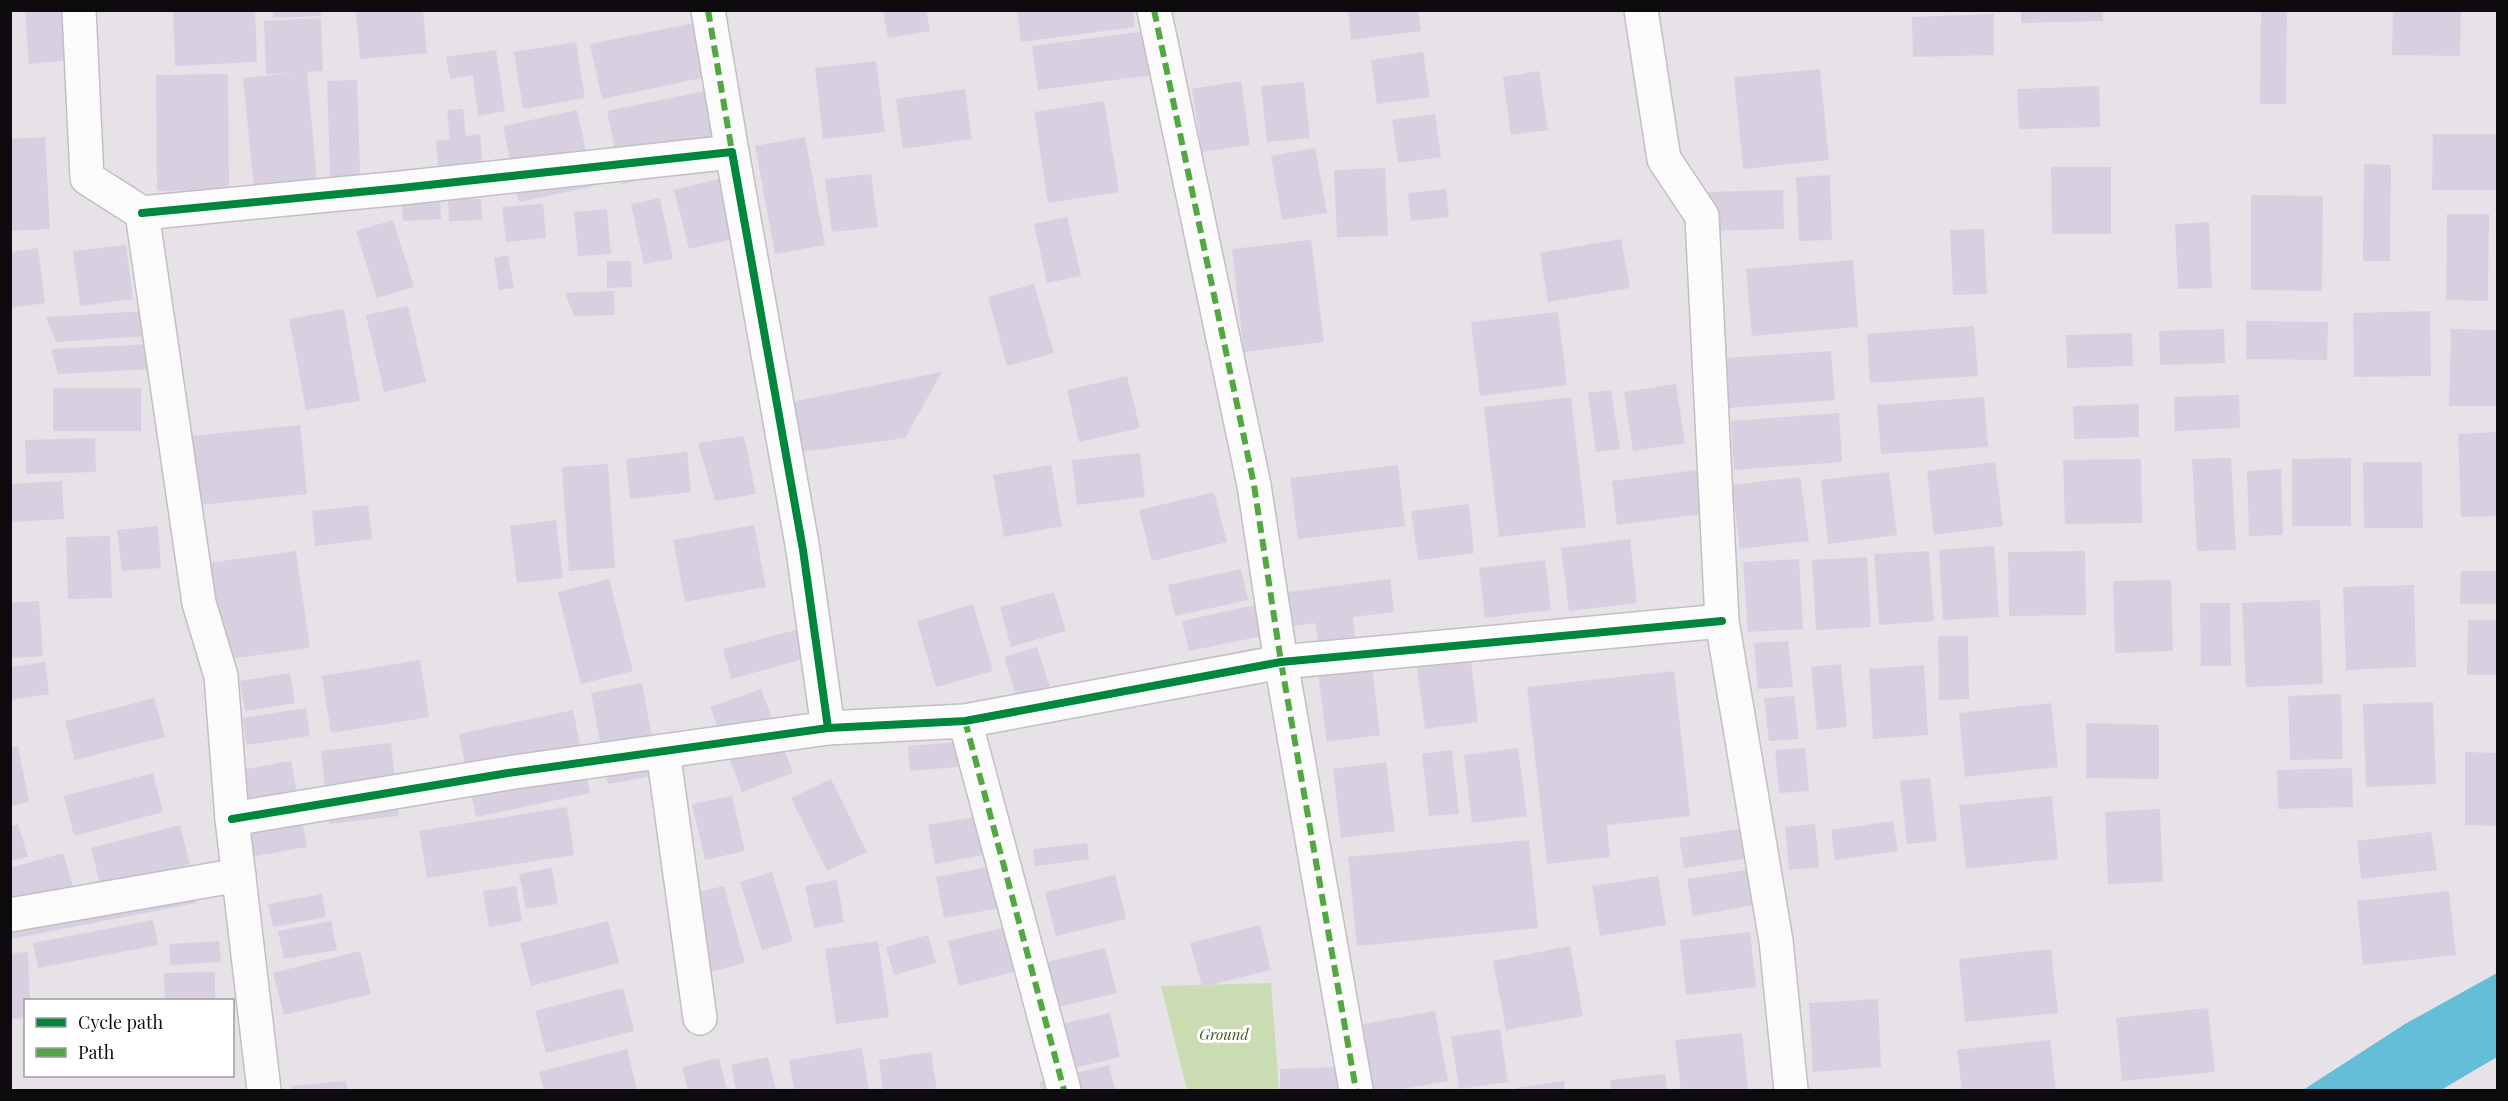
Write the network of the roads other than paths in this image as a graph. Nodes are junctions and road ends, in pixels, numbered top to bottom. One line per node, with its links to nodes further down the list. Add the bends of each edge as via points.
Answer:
1 (79, 10): 6 (street, via 87,178)
2 (708, 10): 5 (street)
3 (1154, 10): 8 (street, via 1254,485)
4 (1641, 10): 7 (street, via 1664,159 1702,216)
5 (732, 152): 6 (street); 10 (street, via 803,550)
6 (142, 213): 12 (street, via 199,603 221,676)
7 (1722, 621): 8 (street); 19 (street, via 1776,940)
8 (1281, 662): 9 (street); 18 (street)
9 (965, 721): 10 (street); 17 (street)
10 (828, 728): 11 (street)
11 (663, 751): 12 (street); 15 (street)
12 (232, 819): 13 (street)
13 (239, 875): 14 (street); 16 (street)
14 (10, 915)
15 (700, 1018)
16 (264, 1090)
17 (1064, 1090)
18 (1356, 1090)
19 (1791, 1090)

